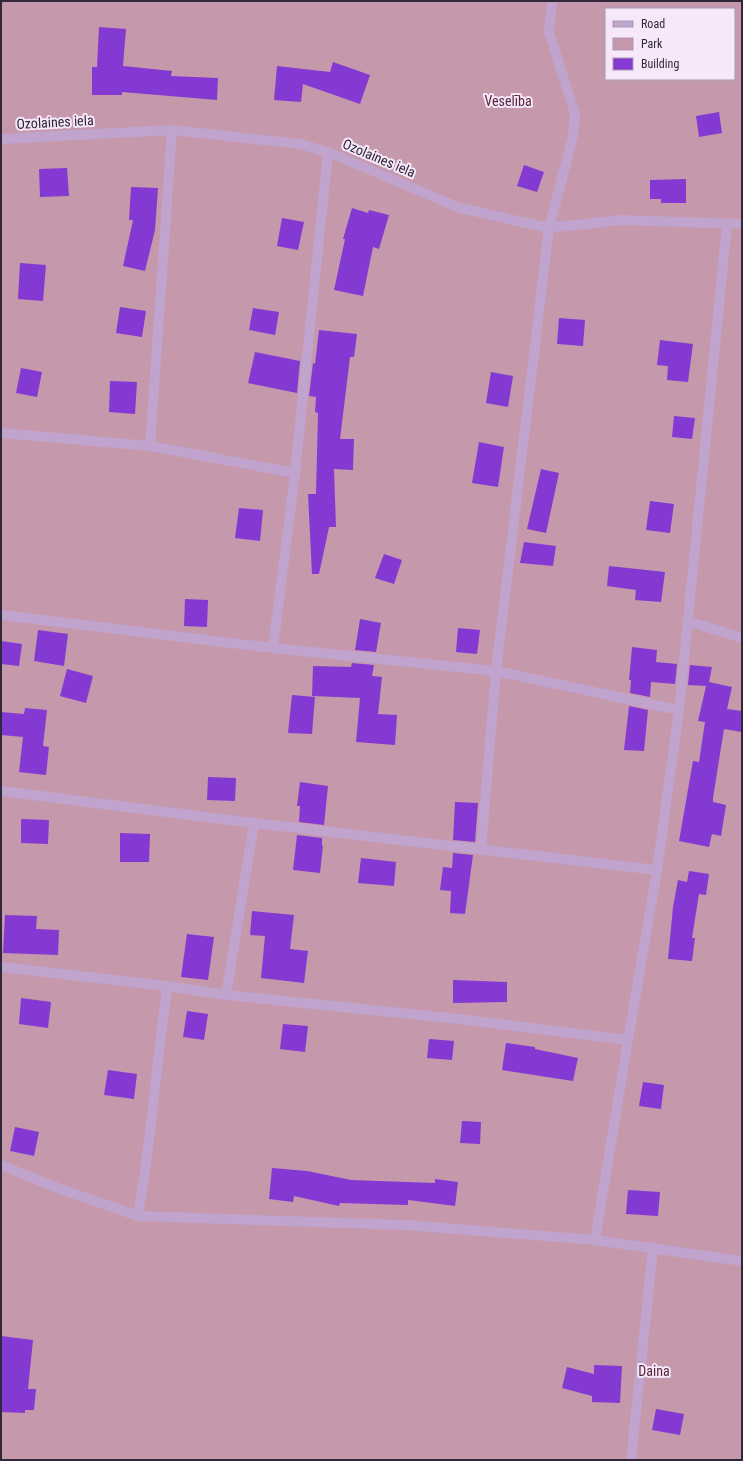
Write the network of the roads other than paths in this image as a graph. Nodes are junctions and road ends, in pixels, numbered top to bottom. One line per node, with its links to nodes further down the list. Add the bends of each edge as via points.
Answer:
1 (552, 1): 7 (street, via 548,32 574,114 573,136)
2 (172, 130): 3 (street, Ozolaines iela); 4 (street, Ozolaines iela, via 300,144); 9 (street)
3 (1, 139)
4 (328, 152): 7 (street, Ozolaines iela, via 460,208); 10 (street)
5 (727, 224): 6 (street, Ozolaines iela); 7 (street, Ozolaines iela, via 620,220); 12 (street)
6 (742, 224)
7 (549, 228): 15 (street)
8 (1, 433): 9 (street)
9 (150, 446): 10 (street)
10 (295, 473): 14 (street)
11 (1, 615): 14 (street)
12 (687, 621): 13 (street); 16 (street)
13 (742, 638)
14 (273, 648): 15 (street)
15 (496, 671): 16 (street); 19 (street)
16 (678, 710): 20 (street)
17 (1, 792): 18 (street)
18 (254, 823): 19 (street); 23 (street)
19 (481, 849): 20 (street)
20 (658, 870): 24 (street)
21 (1, 967): 22 (street)
22 (167, 986): 23 (street); 26 (street)
23 (226, 995): 24 (street, via 459,1019)
24 (628, 1040): 27 (street)
25 (1, 1165): 26 (street)
26 (138, 1216): 27 (street, via 406,1225)
27 (596, 1240): 28 (street)
28 (653, 1248): 29 (street); 30 (street)
29 (742, 1261)
30 (631, 1460)

